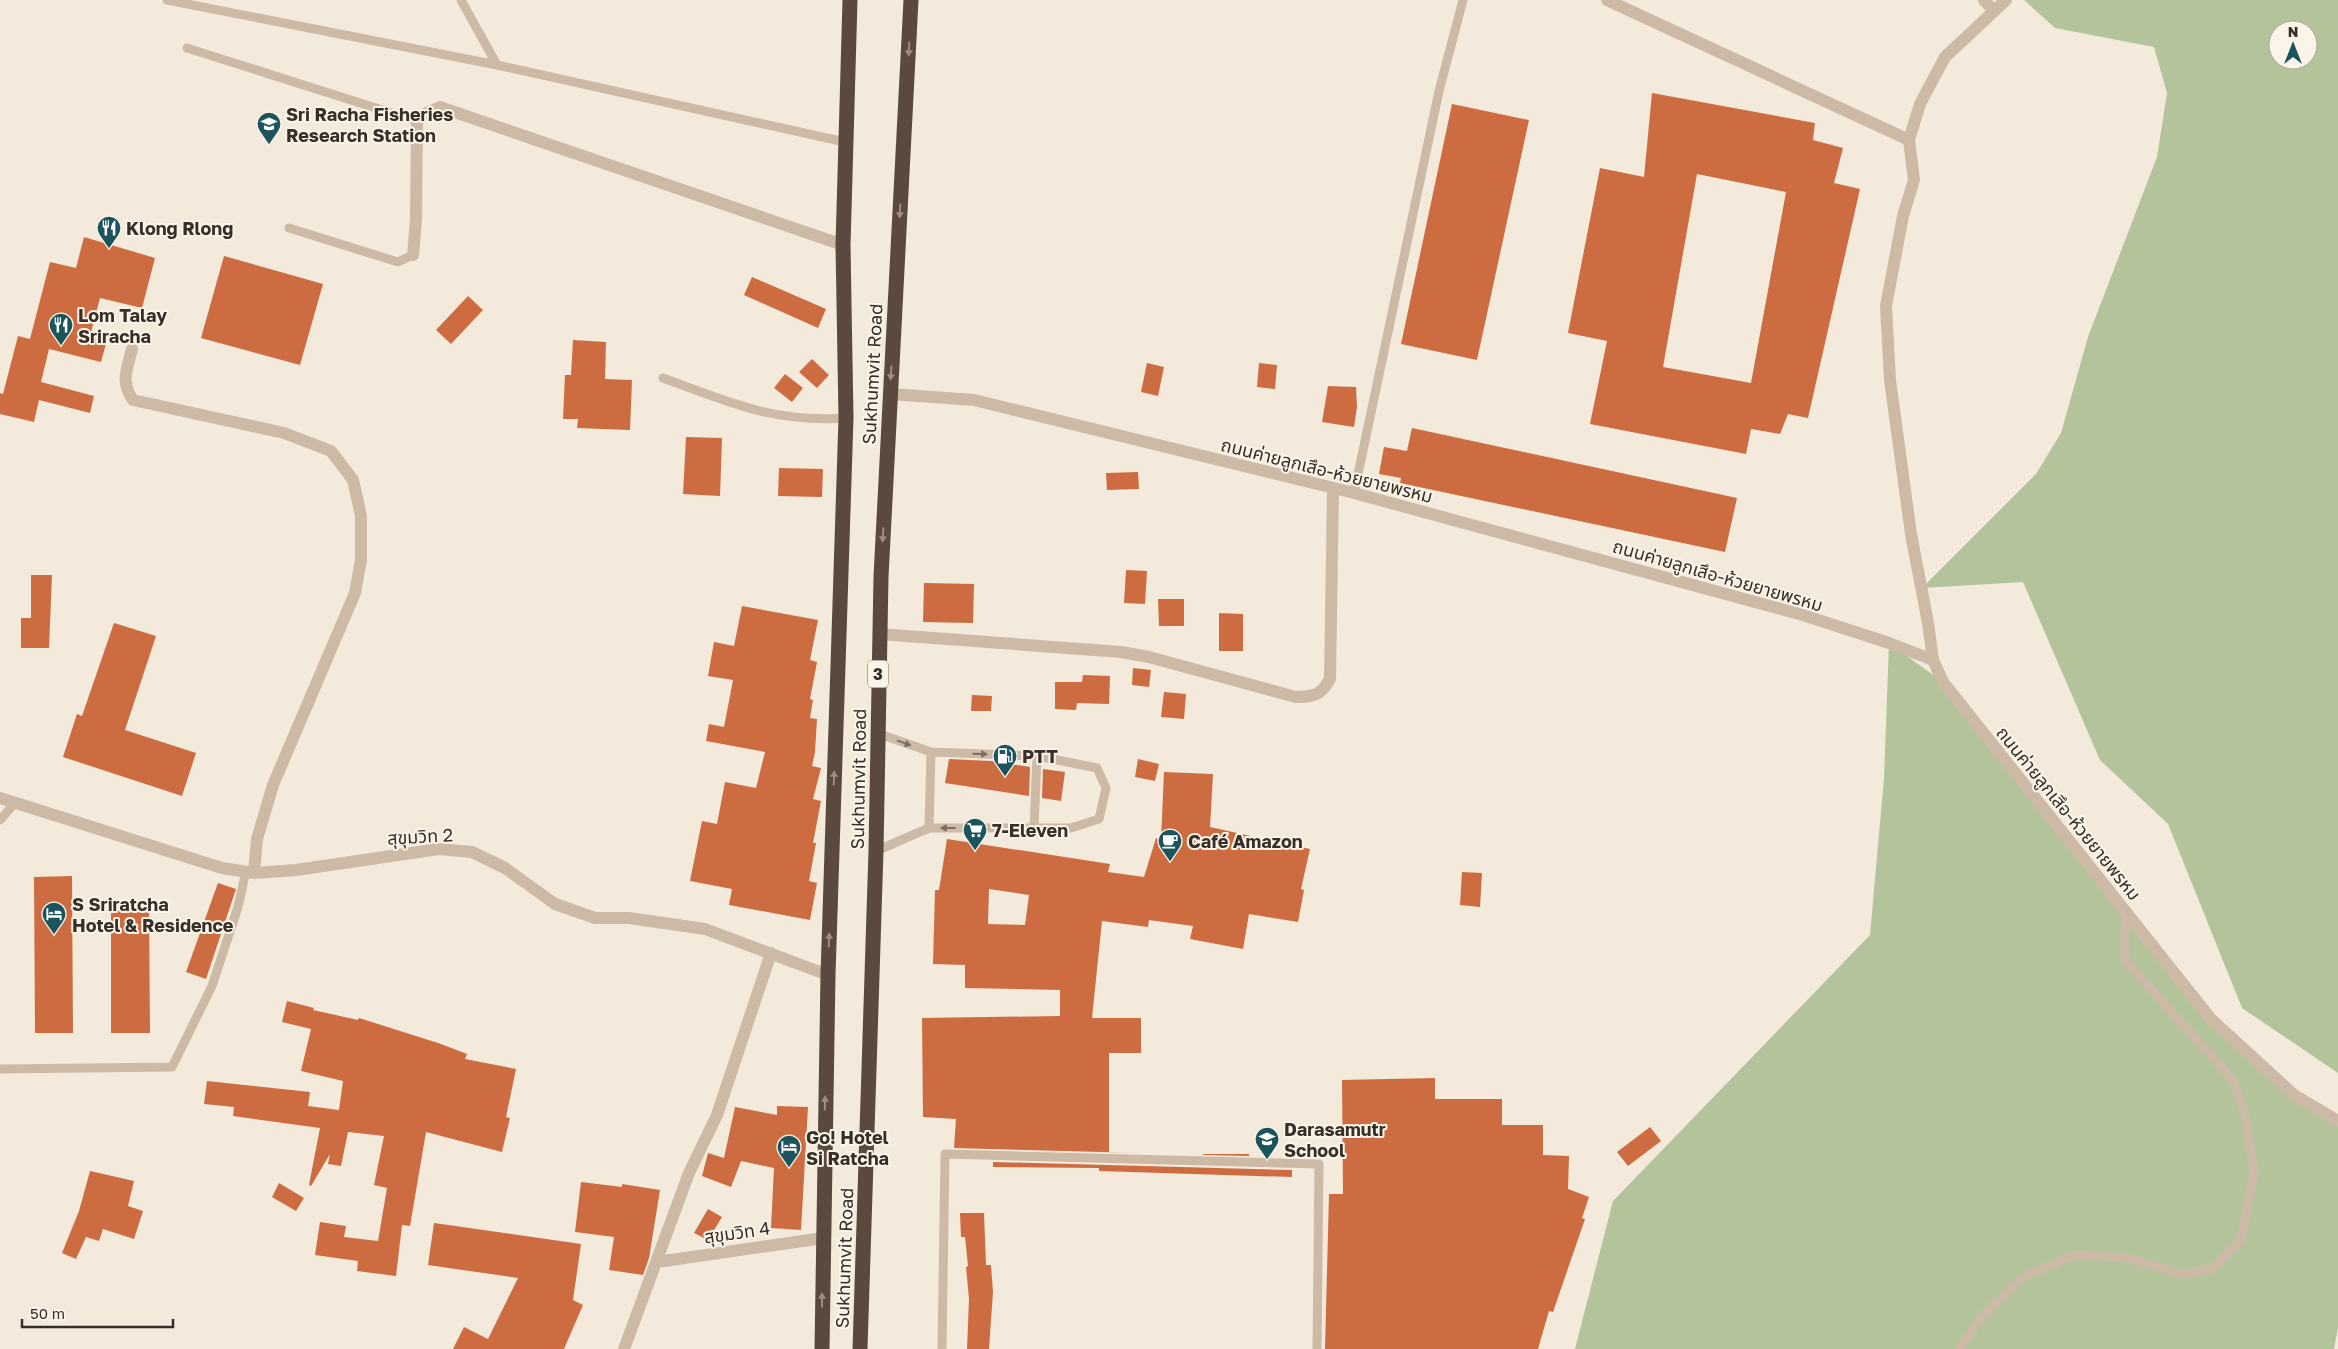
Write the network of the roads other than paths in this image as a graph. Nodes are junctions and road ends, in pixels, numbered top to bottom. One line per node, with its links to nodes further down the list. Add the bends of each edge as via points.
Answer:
1 (167, 0): 11 (lane)
2 (461, 0): 11 (lane)
3 (850, 0): 14 (highway, Sukhumvit Road)
4 (911, 0): 20 (highway, Sukhumvit Road / 3, one-way to 20)
5 (1463, 0): 23 (lane, via 1439,91)
6 (1607, 0): 13 (street)
7 (1984, 0): 9 (street)
8 (2006, 0): 9 (street)
9 (1994, 11): 13 (street, via 1945,57 1920,104)
10 (187, 48): 12 (lane)
11 (497, 65): 14 (lane)
12 (418, 121): 16 (street, via 440,107); 17 (street)
13 (1909, 140): 25 (street, via 1914,180 1903,216 1886,306 1890,380 1911,534)
14 (845, 142): 16 (highway, Sukhumvit Road)
15 (289, 228): 17 (lane, via 398,262)
16 (842, 246): 21 (highway, Sukhumvit Road)
17 (413, 256)
18 (132, 349): 35 (street, via 125,376 126,389 133,400 284,433 331,451 353,480 361,516 361,560 355,593 273,785)
19 (663, 378): 21 (lane, via 747,409 814,420)
20 (890, 394): 22 (street, ถนนค่ายลูกเสึอ-ห้วยยายพรหม, via 974,400); 24 (highway, Sukhumvit Road / 3, one-way to 24)
21 (846, 418): 38 (highway, Sukhumvit Road, one-way to 21)
22 (1333, 488): 23 (street, ถนนค่ายลูกเสึอ-ห้วยยายพรหม); 24 (street, via 1330,679 1320,694 1312,697 1296,697 1122,652)
23 (1354, 493): 25 (street, ถนนค่ายลูกเสึอ-ห้วยยายพรหม, via 1803,615)
24 (879, 634): 26 (highway, Sukhumvit Road / 3)
25 (1933, 660): 36 (street, ถนนค่ายลูกเสึอ-ห้วยยายพรหม, via 1942,682)
26 (877, 733): 27 (lane, one-way to 27); 34 (highway, Sukhumvit Road / 3)
27 (932, 752): 28 (lane, one-way to 28); 32 (lane)
28 (1037, 756): 33 (lane); 33 (lane, via 1097,768 1106,788 1099,819 1071,828)
29 (0, 798): 30 (street, สุขุมวิท 2)
30 (15, 803): 31 (lane); 35 (street, สุขุมวิท 2, via 222,868)
31 (0, 820)
32 (929, 828): 33 (lane, one-way to 32); 34 (lane)
33 (1034, 828)
34 (876, 851): 45 (highway, Sukhumvit Road / 3)
35 (250, 872): 37 (street, สุขุมวิท 2, via 296,870 439,849 472,852 505,868 555,904 595,918 629,918 705,929); 39 (lane, via 212,986 172,1067)
36 (2127, 914): 40 (street, ถนนค่ายลูกเสึอ-ห้วยยายพรหม, via 2211,1019 2294,1095); 48 (lane, via 2125,960 2233,1080 2245,1114 2254,1172 2241,1240 2213,1268 2183,1274 2123,1257 2074,1255 2023,1277 1983,1315)
37 (771, 953): 38 (street, สุขุมวิท 2); 42 (street, via 717,1116 688,1173)
38 (828, 975): 41 (highway, Sukhumvit Road, one-way to 38)
39 (0, 1069)
40 (2338, 1121)
41 (823, 1238): 42 (street, สุขุมวิท 4); 44 (highway, Sukhumvit Road, one-way to 41)
42 (657, 1262): 43 (street)
43 (624, 1349)
44 (822, 1349)
45 (860, 1349)
46 (942, 1349): 47 (lane, via 945,1154 1319,1164)
47 (1317, 1349)
48 (1959, 1349)

